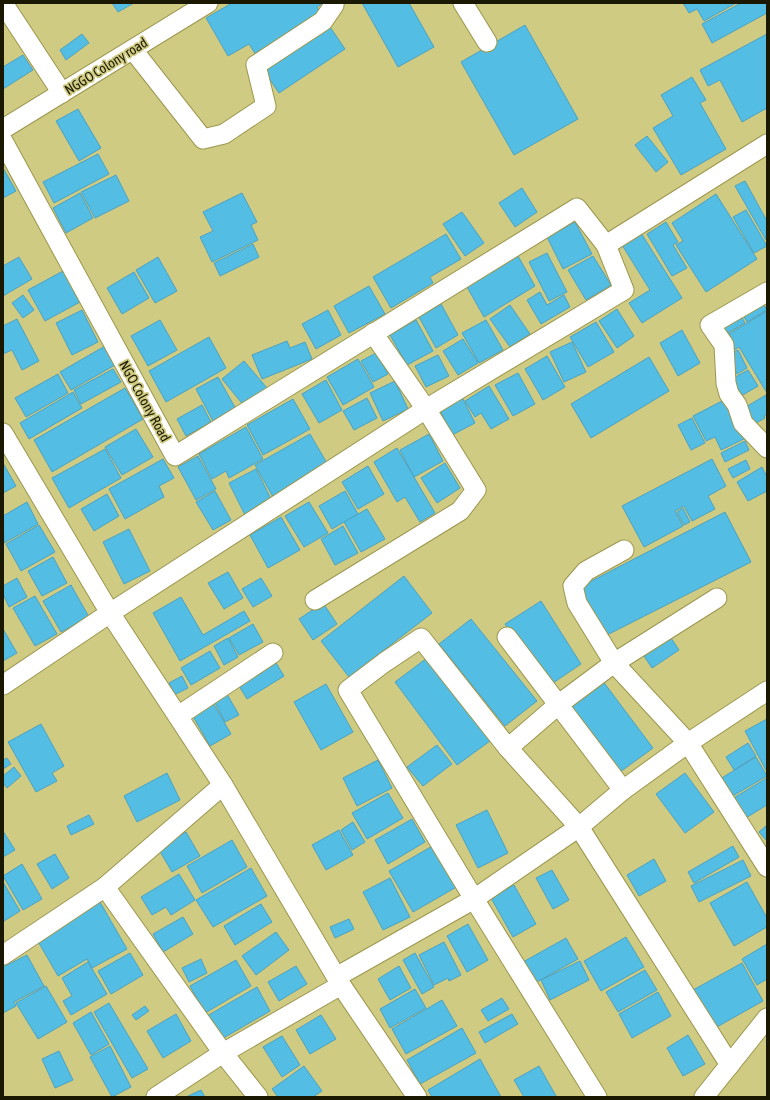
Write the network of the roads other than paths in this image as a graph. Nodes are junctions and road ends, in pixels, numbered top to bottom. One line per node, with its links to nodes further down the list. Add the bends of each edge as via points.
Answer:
1 (3, 3): 7 (street)
2 (333, 3): 6 (street, via 323,21 256,64 266,106 224,134 203,139)
3 (463, 3): 5 (street)
4 (200, 5): 6 (street, NGGO Colony road)
5 (487, 42)
6 (133, 50): 7 (street, NGGO Colony road)
7 (62, 94): 8 (street, NGGO Colony road)
8 (3, 128)
9 (3, 141): 13 (street, NGO Colony Road, via 175,456)
10 (767, 144): 11 (street)
11 (606, 246): 13 (street, via 577,208); 14 (street, via 624,290)
12 (767, 292): 16 (street, via 710,325 724,345 729,394 743,423)
13 (373, 333): 14 (street)
14 (426, 409): 19 (street, via 476,490 460,511); 20 (street)
15 (3, 433): 20 (street)
16 (767, 448)
17 (624, 550): 23 (street, via 586,571 573,586 577,603)
18 (717, 598): 23 (street)
19 (315, 600)
20 (110, 612): 24 (street); 27 (street)
21 (507, 637): 26 (street)
22 (273, 653): 27 (street)
23 (614, 662): 26 (street); 28 (street)
24 (3, 685)
25 (767, 691): 28 (street)
26 (559, 704): 29 (street); 31 (street)
27 (178, 716): 30 (street)
28 (688, 743): 31 (street); 33 (street)
29 (508, 748): 32 (street); 35 (street, via 421,638 348,690)
30 (223, 785): 34 (street); 37 (street)
31 (623, 790): 32 (street)
32 (579, 827): 35 (street); 40 (street)
33 (767, 867)
34 (105, 887): 36 (street); 39 (street)
35 (474, 899): 37 (street); 44 (street)
36 (3, 955)
37 (339, 981): 39 (street); 43 (street)
38 (767, 1018): 40 (street)
39 (223, 1053): 41 (street); 42 (street)
40 (730, 1065): 45 (street)
41 (156, 1097)
42 (258, 1097)
43 (417, 1097)
44 (597, 1097)
45 (704, 1097)

